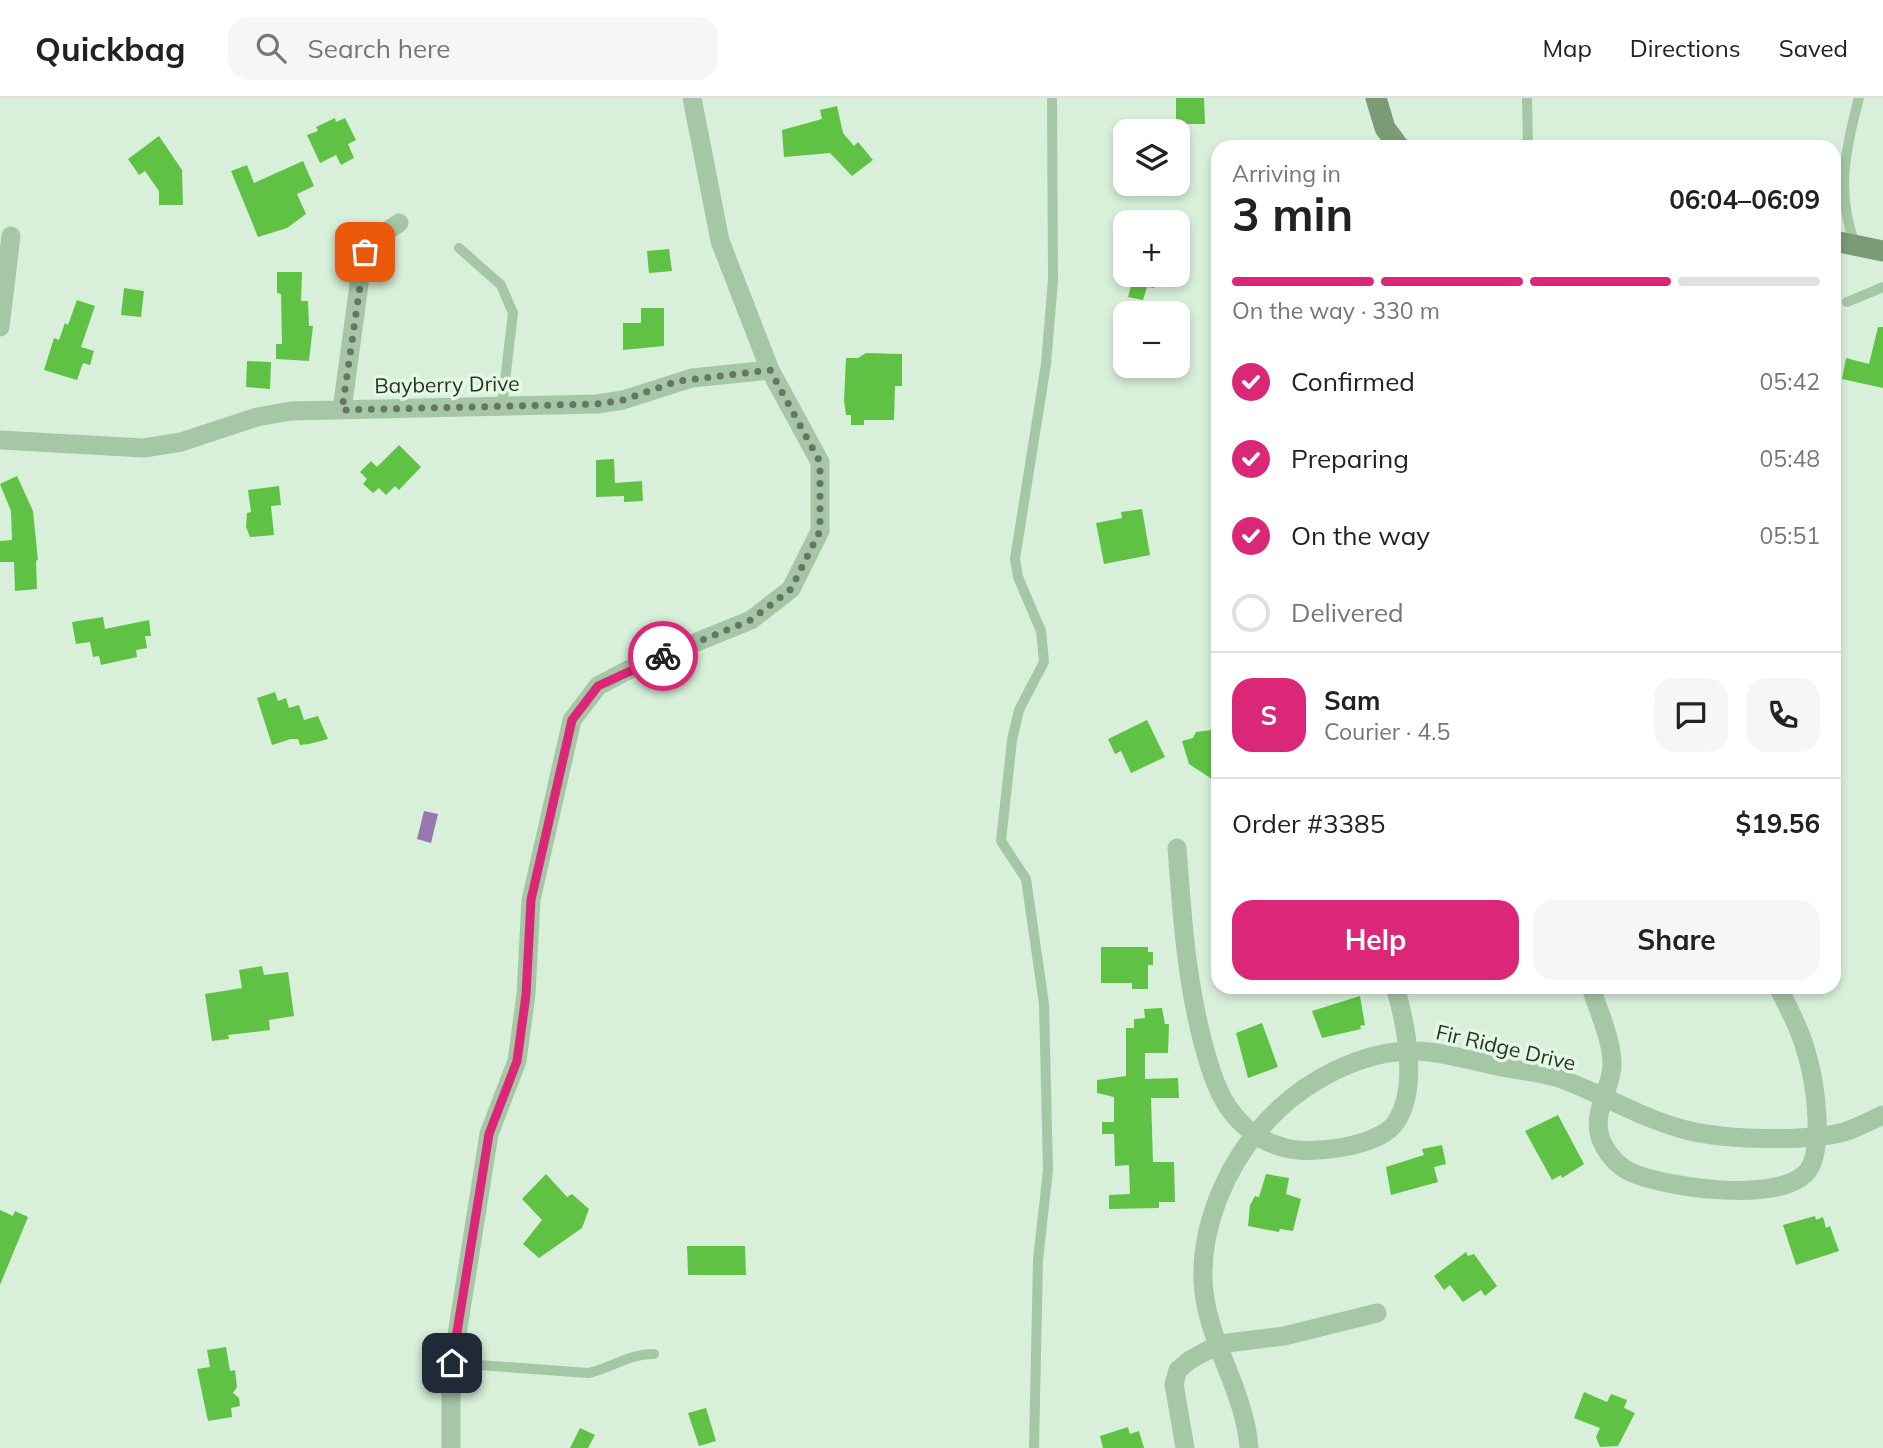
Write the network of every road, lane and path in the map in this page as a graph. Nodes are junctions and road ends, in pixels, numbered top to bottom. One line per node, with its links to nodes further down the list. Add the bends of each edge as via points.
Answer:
1 (692, 98): 16 (street, via 720,241)
2 (1052, 98): 34 (lane, via 1053,280 1046,364 1015,559 1041,631 1044,662 1019,710 1001,841 1026,879 1044,1004 1048,1170 1038,1260)
3 (1376, 98): 6 (street)
4 (1527, 98): 7 (lane)
5 (1859, 98): 10 (lane, via 1845,162)
6 (1394, 140)
7 (1528, 140)
8 (399, 223): 18 (street, via 374,240 363,255)
9 (11, 236): 15 (street)
10 (1845, 243): 12 (street)
11 (459, 248): 17 (lane, via 502,285 513,313)
12 (1883, 251)
13 (1883, 287): 14 (lane)
14 (1846, 302)
15 (0, 327)
16 (770, 370): 17 (street, Bayberry Drive, via 678,381 597,404); 32 (street, via 820,462 820,531 791,589 771,605 751,620 598,686 572,720 531,900 517,1061 489,1134)
17 (502, 406): 18 (street, Bayberry Drive)
18 (342, 410): 19 (street, Bayberry Drive, via 257,417 181,442 144,448)
19 (0, 440)
20 (1177, 848): 27 (street, via 1192,1002 1217,1085 1228,1107)
21 (1396, 994): 24 (street)
22 (1593, 994): 25 (street, via 1612,1065)
23 (1781, 994): 28 (street, via 1808,1056)
24 (1407, 1051): 25 (street, Fir Ridge Drive, via 1563,1079); 27 (street, Fir Ridge Drive, via 1352,1063 1330,1074 1289,1099); 27 (street, via 1410,1077 1405,1101 1396,1122 1382,1135 1336,1148 1307,1150 1284,1148)
25 (1601, 1097): 28 (street, Fir Ridge Drive, via 1704,1133); 28 (street, via 1602,1142 1612,1159 1628,1171 1696,1187 1745,1190 1790,1185 1807,1173)
26 (1883, 1115): 28 (street, Fir Ridge Drive, via 1844,1132)
27 (1254, 1135): 30 (street, Fir Ridge Drive, via 1222,1190 1206,1251 1203,1280)
28 (1818, 1136)
29 (1377, 1313): 30 (street, via 1284,1336)
30 (1219, 1344): 35 (street, via 1178,1370 1174,1384); 36 (street, Fir Ridge Drive, via 1242,1410)
31 (654, 1354): 32 (lane, via 638,1353 588,1373)
32 (452, 1363): 33 (street)
33 (451, 1448)
34 (1034, 1448)
35 (1185, 1448)
36 (1249, 1448)

